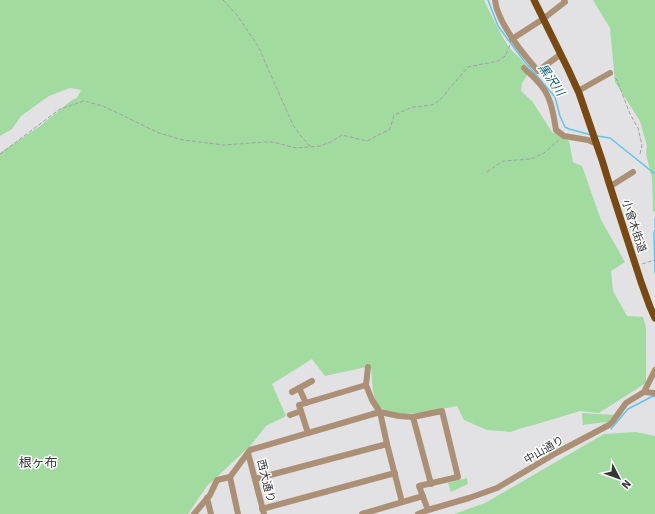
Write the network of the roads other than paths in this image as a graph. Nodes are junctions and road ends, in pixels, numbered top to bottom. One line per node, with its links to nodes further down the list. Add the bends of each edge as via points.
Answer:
1 (495, 0): 5 (street, via 497,11)
2 (534, 0): 4 (main road)
3 (564, 0): 4 (street, via 565,2)
4 (543, 19): 5 (street); 6 (main road)
5 (512, 39): 6 (street, via 538,71)
6 (561, 54): 9 (main road)
7 (524, 68): 10 (street, via 548,96 556,130 564,136)
8 (610, 73): 9 (street)
9 (578, 91): 10 (main road, 小曾木街道)
10 (596, 142): 12 (main road, 小曾木街道)
11 (633, 172): 12 (street)
12 (610, 186): 13 (main road, 小曾木街道, via 635,266)
13 (655, 318)
14 (368, 368): 17 (street)
15 (655, 370): 20 (street)
16 (312, 381): 18 (street)
17 (366, 385): 22 (street); 24 (street)
18 (299, 388): 19 (street); 22 (street)
19 (292, 392)
20 (644, 392): 21 (street); 37 (street, 中山通り, via 626,403 609,425 497,488)
21 (655, 393)
22 (306, 403): 23 (street, via 299,405)
23 (301, 411): 25 (street); 27 (street)
24 (380, 412): 26 (street); 27 (street); 28 (street)
25 (290, 415)
26 (413, 417): 33 (street); 33 (street, via 442,411 458,477)
27 (308, 433): 29 (street, via 250,450)
28 (387, 444): 30 (street); 32 (street)
29 (248, 453): 31 (street); 32 (street, 西大通り)
30 (395, 474): 36 (street); 38 (street)
31 (230, 477): 35 (street, via 217,480); 41 (street)
32 (255, 479): 38 (street, 西大通り)
33 (431, 484): 34 (street, via 419,486)
34 (423, 496): 36 (street); 37 (street)
35 (207, 498): 39 (street); 40 (street)
36 (402, 502): 42 (street)
37 (428, 510): 43 (street, 中山通り)
38 (263, 511)
39 (194, 514)
40 (211, 514)
41 (238, 514)
42 (362, 514)
43 (418, 514)

